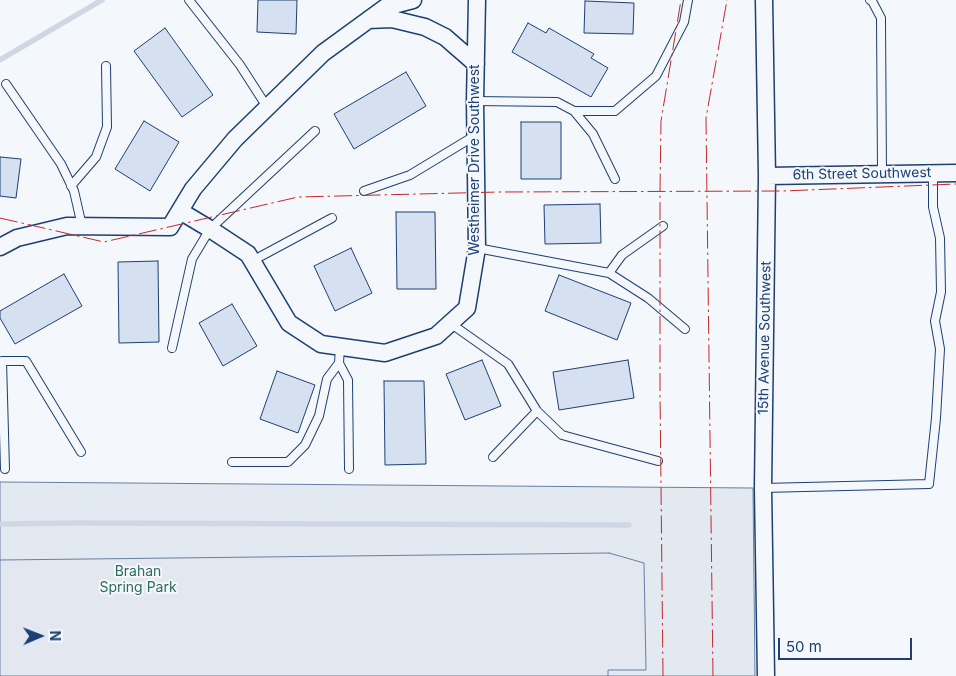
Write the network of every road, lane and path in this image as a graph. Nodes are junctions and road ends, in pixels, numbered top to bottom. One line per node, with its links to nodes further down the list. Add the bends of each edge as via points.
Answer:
1 (189, 0): 12 (lane)
2 (413, 0): 7 (street, via 386,7)
3 (477, 0): 8 (street, Westheimer Drive Southwest)
4 (688, 0): 13 (lane, via 684,22 656,76 615,111)
5 (764, 0): 19 (street, 15th Avenue Southwest)
6 (870, 0): 17 (lane, via 881,18)
7 (368, 20): 8 (street, via 392,19 425,27 445,37); 12 (street, via 323,53)
8 (476, 64): 11 (street, Westheimer Drive Southwest)
9 (106, 66): 21 (lane, via 107,127 96,157)
10 (6, 84): 21 (lane, via 61,164)
11 (475, 101): 13 (lane, via 557,102); 15 (street, Westheimer Drive Southwest)
12 (268, 107): 23 (street, via 235,139 193,189)
13 (574, 111): 20 (lane, via 593,134)
14 (315, 131): 27 (lane)
15 (476, 135): 22 (lane, via 410,176); 29 (street, Westheimer Drive Southwest)
16 (956, 173): 18 (street, 6th Street Southwest)
17 (882, 174): 18 (street, 6th Street Southwest); 19 (street, 6th Street Southwest)
18 (933, 174): 44 (lane, via 934,207 940,238 941,292 935,321 940,349 929,484)
19 (767, 176): 44 (street, 15th Avenue Southwest)
20 (615, 180)
21 (71, 186): 25 (lane)
22 (364, 191)
23 (180, 211): 25 (street, via 170,227); 27 (street, Westheimer Drive Southwest)
24 (332, 218): 30 (lane)
25 (82, 226): 28 (street, via 67,226 17,238)
26 (663, 226): 31 (lane, via 622,255)
27 (210, 229): 30 (street, Westheimer Drive Southwest, via 248,254); 34 (lane, via 192,259)
28 (0, 247)
29 (477, 248): 31 (lane); 32 (street, Westheimer Drive Southwest, via 467,308)
30 (252, 261): 35 (street, Westheimer Drive Southwest, via 289,323)
31 (609, 273): 33 (lane, via 648,298)
32 (450, 324): 35 (street, Westheimer Drive Southwest, via 436,336 385,353); 37 (lane, via 508,364)
33 (685, 329)
34 (172, 348)
35 (339, 355): 41 (lane, via 327,379 318,416 305,445 288,462); 43 (lane, via 348,380)
36 (1, 359): 38 (lane, via 26,361); 42 (lane)
37 (537, 411): 39 (lane); 40 (lane, via 562,435)
38 (81, 452)
39 (493, 457)
40 (658, 461)
41 (232, 462)
42 (5, 469)
43 (349, 469)
44 (763, 488): 45 (street, 15th Avenue Southwest)
45 (766, 676)

